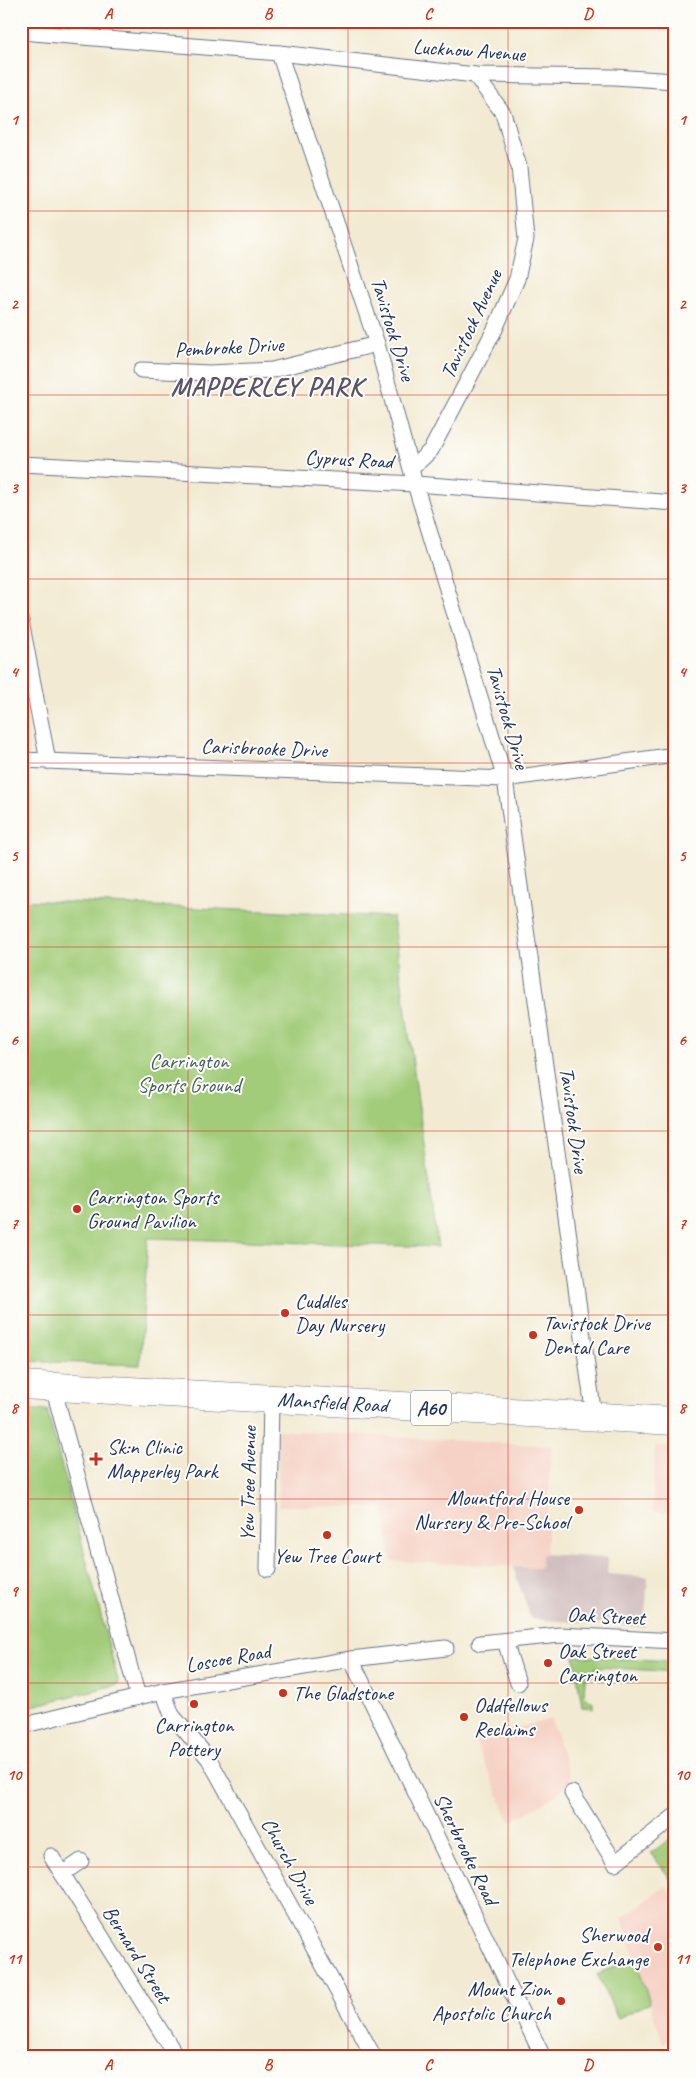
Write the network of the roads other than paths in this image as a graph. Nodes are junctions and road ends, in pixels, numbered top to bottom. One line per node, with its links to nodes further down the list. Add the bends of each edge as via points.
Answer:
1 (21, 32): 2 (street, Lucknow Avenue)
2 (279, 54): 3 (street, Lucknow Avenue); 5 (street, Tavistock Drive)
3 (475, 75): 4 (street, Lucknow Avenue); 8 (street, Tavistock Avenue, via 502,113 511,140 519,167 526,238 517,279 495,329 431,450)
4 (675, 81)
5 (377, 344): 6 (street, Pembroke Drive, via 272,370 209,373); 8 (street, Tavistock Drive)
6 (141, 370)
7 (21, 464): 9 (street, Cyprus Road)
8 (412, 468): 9 (street, Tavistock Drive)
9 (416, 484): 10 (street, Cyprus Road); 15 (street, Tavistock Drive)
10 (675, 503)
11 (21, 621): 14 (street)
12 (675, 755): 15 (street, Carisbrooke Drive)
13 (21, 760): 14 (street, Carisbrooke Drive)
14 (48, 761): 15 (street, Carisbrooke Drive)
15 (505, 779): 19 (street, Tavistock Drive)
16 (21, 1386): 17 (highway, Mansfield Road / A60)
17 (53, 1387): 18 (highway, Mansfield Road / A60); 29 (street)
18 (271, 1399): 19 (highway, Mansfield Road / A60); 21 (street, Yew Tree Avenue)
19 (594, 1416): 20 (highway, Mansfield Road / A60)
20 (675, 1421)
21 (268, 1569)
22 (505, 1641): 23 (street, Oak Street, via 560,1635); 24 (street); 27 (street)
23 (675, 1642)
24 (480, 1643)
25 (446, 1648): 26 (street, Loscoe Road)
26 (351, 1659): 28 (street, Loscoe Road); 38 (street, Sherbrooke Road)
27 (518, 1684)
28 (163, 1691): 29 (street, Loscoe Road); 37 (street, Church Drive, via 172,1716 209,1759)
29 (138, 1697): 30 (street, Loscoe Road)
30 (21, 1726)
31 (572, 1793): 32 (street, via 615,1863)
32 (675, 1816)
33 (51, 1856): 35 (street, Bernard Street)
34 (81, 1861): 35 (street)
35 (62, 1874): 36 (street, Bernard Street)
36 (177, 2057)
37 (374, 2057)
38 (543, 2057)

